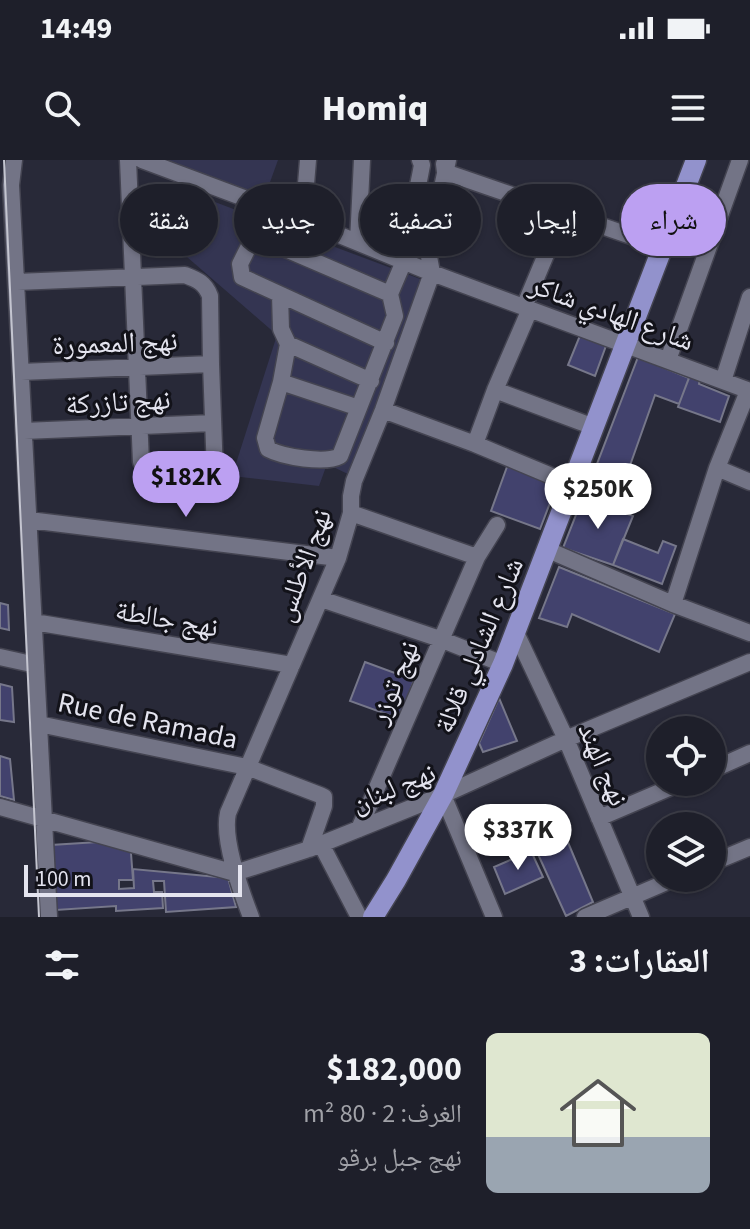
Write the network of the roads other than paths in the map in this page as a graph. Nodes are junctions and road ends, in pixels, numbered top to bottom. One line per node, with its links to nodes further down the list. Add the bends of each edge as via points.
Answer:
1 (14, 160): 27 (street)
2 (128, 160): 26 (street)
3 (142, 160): 16 (street, شارع الهادي شاكر)
4 (308, 160): 10 (street)
5 (362, 160): 11 (street)
6 (420, 160): 12 (street)
7 (696, 160): 14 (main road, شارع الشادلي قلالة)
8 (740, 160): 35 (street)
9 (445, 164): 13 (street, نهج الأطلس); 15 (street)
10 (306, 184)
11 (361, 184)
12 (419, 184)
13 (441, 184)
14 (687, 184)
15 (497, 186)
16 (234, 194)
17 (360, 208): 19 (street)
18 (344, 236): 19 (street, شارع الهادي شاكر)
19 (358, 242)
20 (392, 256): 24 (street, شارع الهادي شاكر)
21 (428, 256): 25 (street, نهج الأطلس)
22 (547, 256): 31 (street)
23 (660, 256): 34 (main road, شارع الشادلي قلالة)
24 (404, 261): 25 (street, شارع الهادي شاكر); 28 (street)
25 (432, 273): 31 (street, شارع الهادي شاكر); 45 (street, نهج الأطلس)
26 (133, 278): 27 (street); 36 (street, via 185,275 206,286); 37 (street)
27 (17, 282): 38 (street)
28 (390, 294): 29 (street, via 260,238 251,242 240,264 242,277); 32 (street, via 395,316)
29 (280, 295): 32 (street); 33 (street, via 281,329)
30 (750, 297): 40 (street)
31 (527, 308): 34 (street, شارع الهادي شاكر); 42 (street)
32 (386, 343): 39 (street)
33 (288, 344): 39 (street); 41 (street)
34 (626, 345): 35 (street, شارع الهادي شاكر); 48 (main road, شارع الشادلي قلالة)
35 (668, 360): 40 (street, شارع الهادي شاكر)
36 (211, 364): 37 (street, نهج المعمورة); 46 (street)
37 (137, 367): 38 (street, نهج المعمورة); 47 (street)
38 (21, 372): 49 (street)
39 (371, 381): 44 (street)
40 (723, 381): 43 (street, شارع الهادي شاكر)
41 (281, 382): 44 (street); 44 (street, via 265,438 268,449 277,454 333,460 340,456)
42 (495, 390): 48 (street); 50 (street)
43 (749, 391): 52 (street)
44 (359, 408)
45 (383, 410): 50 (street); 56 (street, نهج الأطلس, via 354,481)
46 (213, 423): 47 (street, نهج تازركة); 53 (street)
47 (140, 426): 49 (street, نهج تازركة); 51 (street)
48 (594, 427): 55 (main road, شارع الشادلي قلالة)
49 (24, 431): 57 (street)
50 (475, 444): 55 (street)
51 (141, 462)
52 (717, 468): 54 (street); 63 (street)
53 (215, 473)
54 (750, 482)
55 (573, 485): 59 (main road, شارع الشادلي قلالة)
56 (351, 513): 60 (street); 61 (street, نهج الأطلس)
57 (29, 520): 61 (street); 64 (street)
58 (497, 525): 60 (street, نهج توزر)
59 (548, 550): 63 (street); 65 (main road, شارع الشادلي قلالة)
60 (477, 557): 67 (street, نهج توزر)
61 (338, 558): 62 (street, نهج الأطلس)
62 (321, 599): 67 (street); 72 (street, نهج الأطلس)
63 (673, 604): 66 (street)
64 (34, 622): 71 (street); 72 (street, نهج جالطة)
65 (516, 633): 70 (main road, شارع الشادلي قلالة); 74 (street, نهج الهند)
66 (750, 633)
67 (440, 639): 70 (street); 83 (street, نهج توزر)
68 (0, 657): 71 (street)
69 (750, 662): 74 (street, نهج لبنان)
70 (503, 664): 78 (main road, شارع الشادلي قلالة)
71 (36, 665): 73 (street)
72 (292, 665): 77 (street, نهج الأطلس)
73 (39, 724): 77 (street, Rue de Ramada); 82 (street)
74 (566, 739): 78 (street, نهج لبنان); 81 (street, نهج الهند)
75 (750, 753): 76 (street)
76 (726, 764)
77 (247, 767): 84 (street, Rue de Ramada, via 324,797); 87 (street, نهج الأطلس, via 227,819)
78 (443, 795): 83 (street, نهج لبنان); 90 (main road, شارع الشادلي قلالة); 93 (street)
79 (650, 796): 81 (street)
80 (0, 807): 82 (street)
81 (599, 818): 89 (street, نهج الهند)
82 (44, 819): 87 (street); 91 (street)
83 (359, 829): 84 (street, نهج لبنان)
84 (315, 846): 87 (street, نهج لبنان); 90 (street)
85 (750, 847): 86 (street)
86 (726, 857)
87 (235, 873): 92 (street, نهج الأطلس)
88 (646, 890): 89 (street)
89 (632, 896): 94 (street); 95 (street, نهج الهند)
90 (372, 915)
91 (49, 917)
92 (251, 917)
93 (494, 917)
94 (585, 917)
95 (641, 917)

